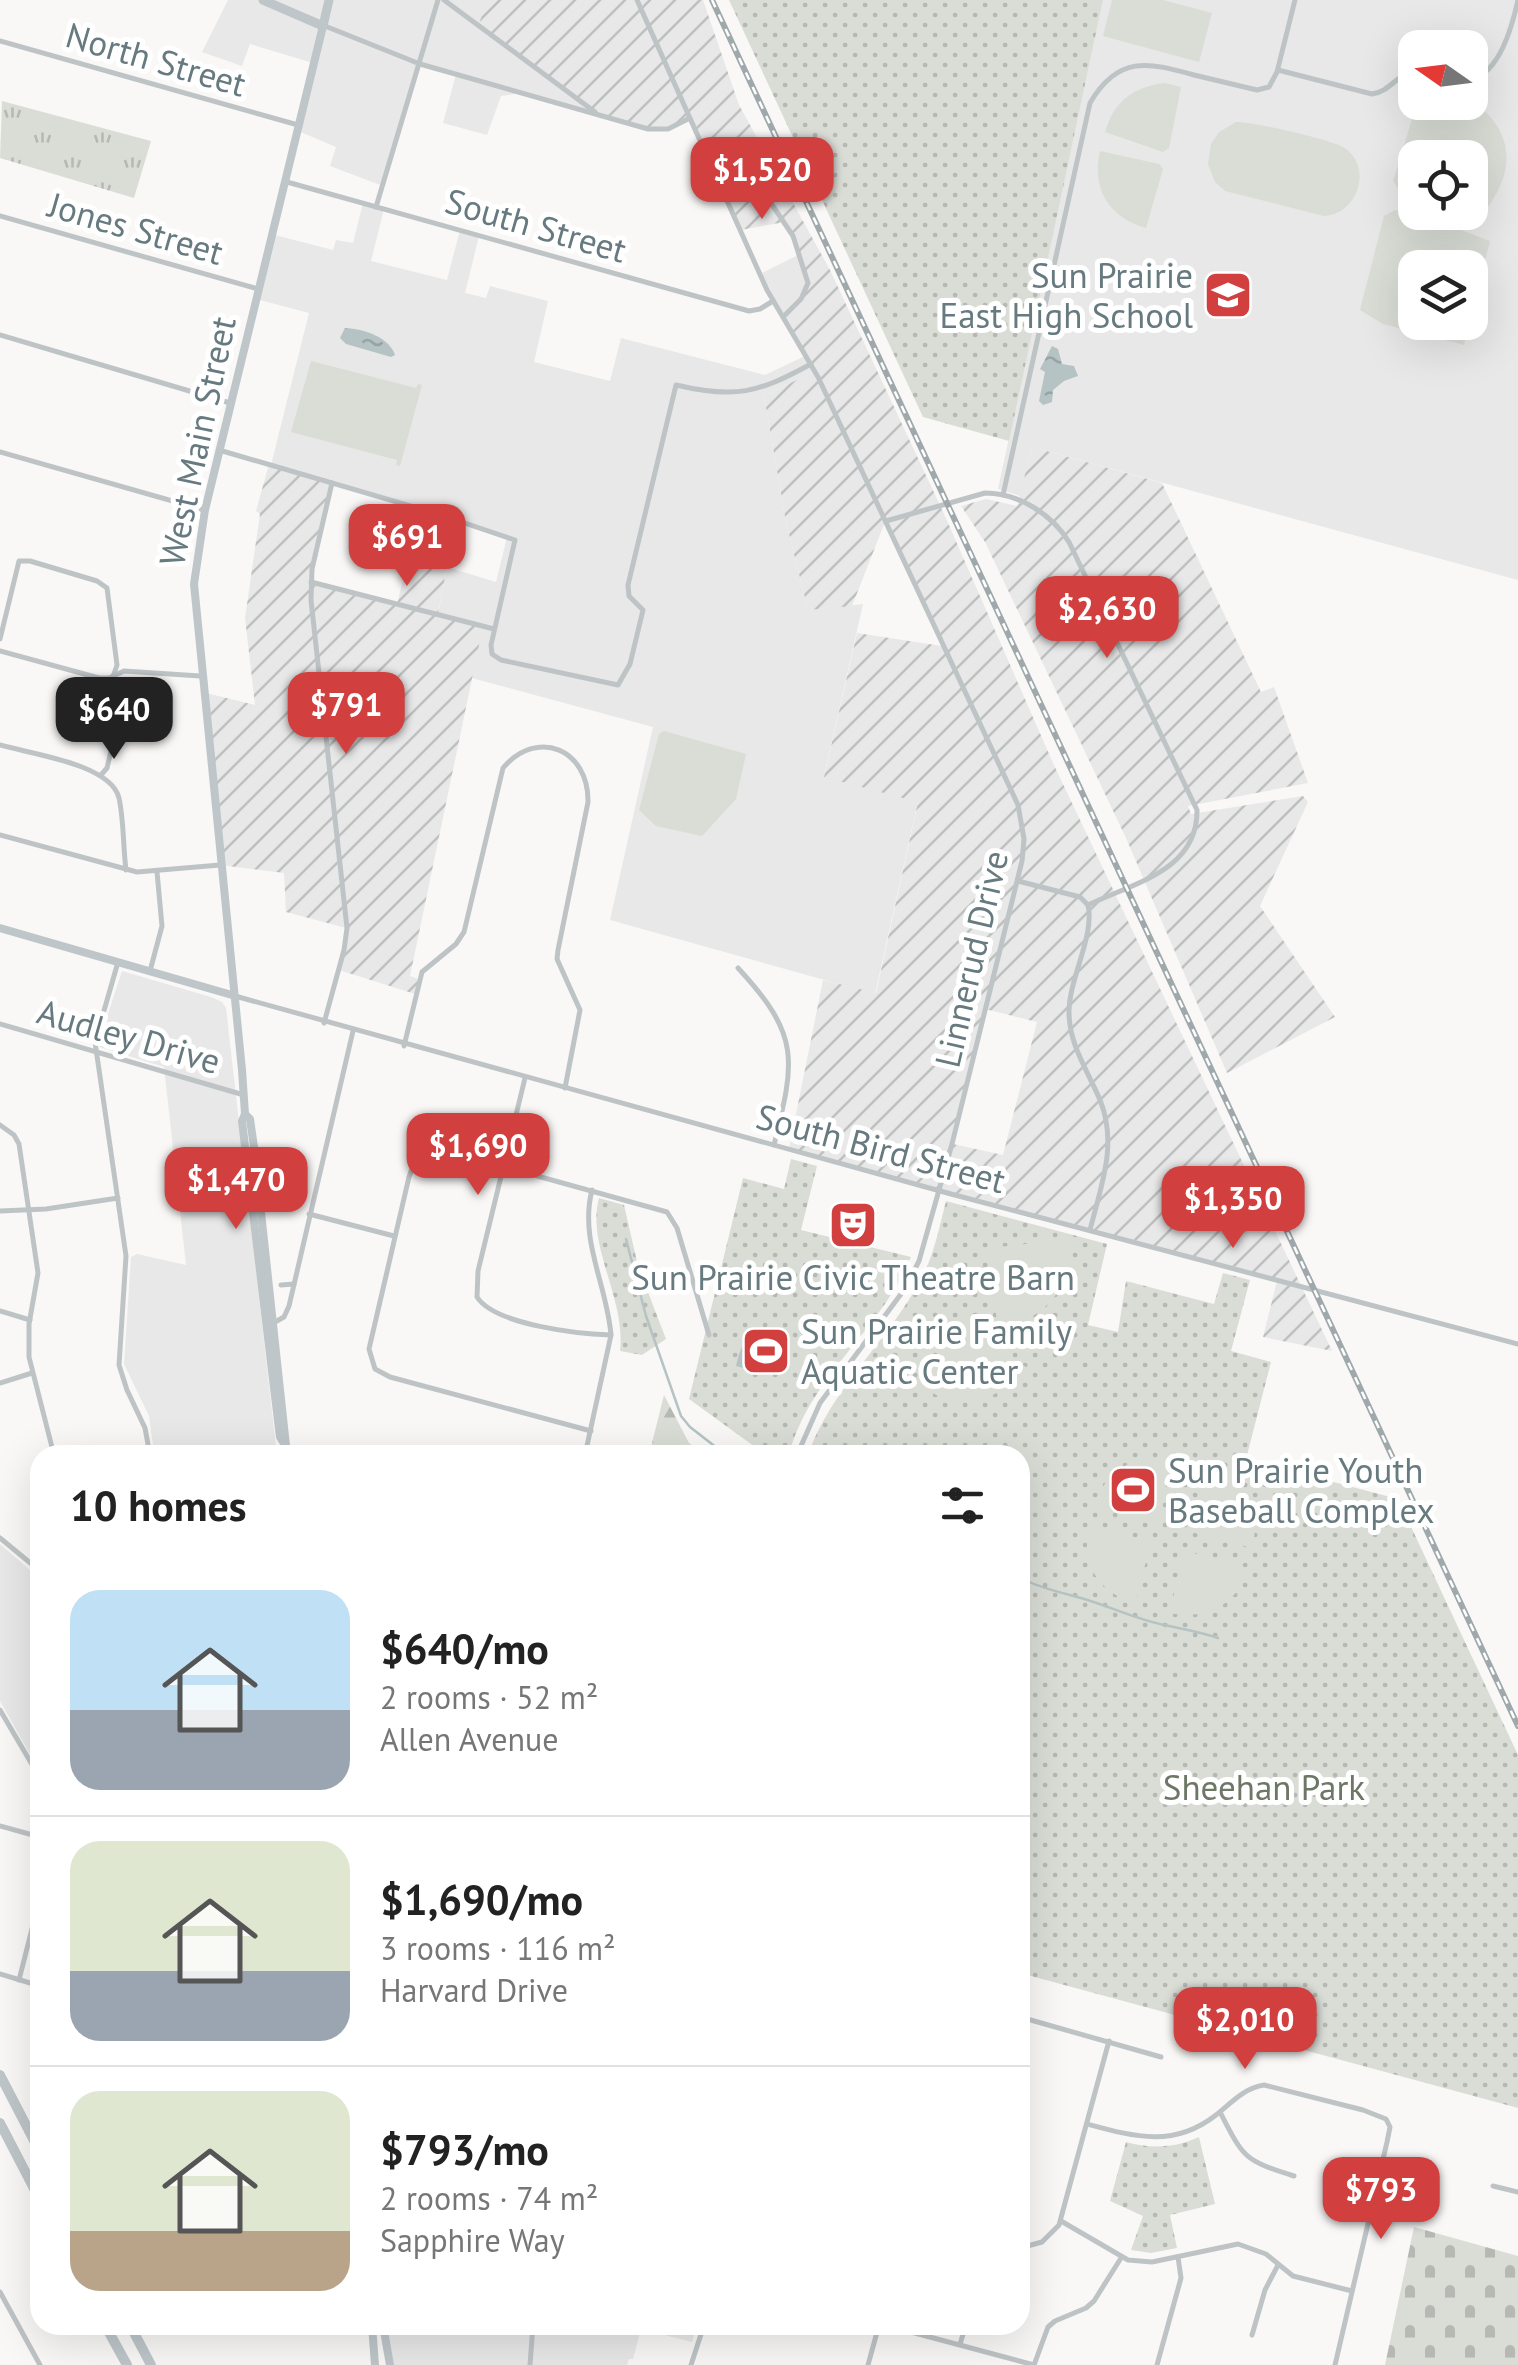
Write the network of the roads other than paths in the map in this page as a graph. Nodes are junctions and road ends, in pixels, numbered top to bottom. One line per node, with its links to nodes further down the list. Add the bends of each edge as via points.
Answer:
1 (263, 0): 7 (main road)
2 (329, 0): 7 (main road)
3 (441, 0): 9 (street); 13 (street)
4 (637, 0): 14 (street, Linnerud Drive)
5 (1295, 0): 11 (street)
6 (1518, 0): 10 (street)
7 (323, 26): 9 (street); 15 (main road, West Main Street)
8 (0, 40): 15 (street, North Street)
9 (420, 64): 13 (street); 18 (street)
10 (1488, 69)
11 (1278, 70): 12 (street, via 1374,94); 29 (street, via 1270,87 1258,90 1154,63 1125,68 1097,91)
12 (1398, 79)
13 (597, 114): 14 (street, via 655,131)
14 (688, 119): 16 (street, Linnerud Drive)
15 (298, 125): 17 (main road, West Main Street)
16 (700, 144): 21 (street, Linnerud Drive); 22 (street, via 736,156 793,236 808,283)
17 (284, 181): 18 (street, South Street); 20 (main road, West Main Street)
18 (376, 207): 21 (street, South Street, via 749,311)
19 (0, 216): 20 (street, Jones Street)
20 (258, 289): 25 (main road, West Main Street)
21 (773, 301): 22 (street, Linnerud Drive)
22 (784, 317): 24 (street, Linnerud Drive)
23 (0, 336): 25 (street)
24 (811, 364): 31 (street, Linnerud Drive); 33 (street, via 736,394 676,385 628,585 643,610 620,683 500,660 492,654)
25 (230, 402): 26 (main road, West Main Street)
26 (219, 450): 28 (street); 30 (main road, West Main Street)
27 (0, 452): 30 (street)
28 (332, 483): 32 (street); 33 (street, via 515,540)
29 (1003, 495): 31 (street, via 984,494); 45 (street, via 1037,510 1064,535 1195,803 1196,829 1179,860)
30 (205, 510): 37 (main road, West Main Street, via 194,584)
31 (886, 521): 44 (street, Linnerud Drive, via 1018,805 1024,839)
32 (311, 582): 33 (street); 51 (street, via 346,920)
33 (494, 629)
34 (0, 639): 36 (street, via 18,562 97,580 110,598)
35 (0, 651): 36 (street, via 99,678)
36 (114, 674): 37 (street); 39 (street, via 116,730)
37 (200, 676): 41 (main road, West Main Street)
38 (0, 745): 39 (street)
39 (102, 775): 42 (street, via 119,799)
40 (0, 835): 42 (street)
41 (220, 865): 43 (street); 50 (main road, West Main Street)
42 (126, 870): 43 (street)
43 (157, 872): 49 (street, via 162,926)
44 (1018, 881): 45 (street); 64 (street, Linnerud Drive)
45 (1088, 905): 69 (street, via 1069,1015 1108,1132)
46 (0, 928): 47 (main road)
47 (118, 962): 49 (main road); 55 (street)
48 (738, 968): 61 (street, via 765,997 788,1046 791,1067)
49 (150, 971): 50 (main road)
50 (232, 996): 51 (street, South Bird Street); 58 (main road, West Main Street)
51 (324, 1023): 53 (street, South Bird Street)
52 (0, 1024): 55 (street, Audley Drive)
53 (353, 1031): 54 (street, South Bird Street); 68 (street)
54 (404, 1046): 56 (street, South Bird Street); 57 (street, via 422,972 464,932 502,768 532,748 553,748 578,764 588,787 557,960 580,1010)
55 (96, 1053): 58 (street, Audley Drive); 65 (street)
56 (525, 1078): 57 (street, South Bird Street); 62 (street)
57 (565, 1089): 61 (street, South Bird Street)
58 (244, 1095): 59 (main road, West Main Street)
59 (245, 1114): 75 (main road, West Main Street); 84 (main road, West Main Street)
60 (0, 1125): 66 (street, via 19,1144)
61 (774, 1144): 64 (street, South Bird Street)
62 (504, 1166): 63 (street); 70 (street, via 430,1150 412,1168); 76 (street, via 476,1296 492,1312 568,1332)
63 (592, 1189): 76 (street, via 586,1219); 77 (street, via 672,1218)
64 (938, 1190): 69 (street, South Bird Street); 87 (street, Linnerud Drive, via 913,1276 820,1404)
65 (118, 1198): 66 (street); 83 (street, via 126,1256 120,1365)
66 (29, 1210): 67 (street); 74 (street, via 38,1274)
67 (0, 1211)
68 (310, 1214): 70 (street); 72 (street)
69 (1090, 1230): 78 (street, South Bird Street)
70 (394, 1236): 81 (street, via 370,1340 375,1368)
71 (281, 1284): 72 (street)
72 (294, 1284): 75 (street, via 286,1314)
73 (0, 1311): 74 (street)
74 (30, 1320): 79 (street)
75 (275, 1322): 85 (main road, West Main Street)
76 (611, 1335): 81 (street)
77 (709, 1336)
78 (1518, 1344)
79 (32, 1373): 80 (street); 82 (street)
80 (0, 1383)
81 (591, 1431): 86 (street)
82 (51, 1445)
83 (148, 1445)
84 (284, 1445)
85 (286, 1445)
86 (588, 1445)
87 (801, 1445)
88 (0, 1538): 89 (street)
89 (30, 1561)
90 (0, 1710): 91 (street)
91 (30, 1761)
92 (0, 1826): 93 (street)
93 (30, 1834)
94 (30, 1938): 96 (street)
95 (0, 1974): 96 (street)
96 (20, 1980): 97 (street)
97 (30, 1983)
98 (1030, 2021): 99 (street)
99 (1109, 2041): 100 (street); 104 (street)
100 (1161, 2056)
101 (0, 2075): 105 (highway)
102 (1220, 2112): 104 (street, via 1169,2138); 106 (street, via 1250,2161); 115 (street, via 1264,2086 1378,2114 1388,2123)
103 (0, 2123): 107 (highway)
104 (1086, 2124): 110 (street)
105 (30, 2133)
106 (1294, 2176)
107 (30, 2181)
108 (1493, 2186): 109 (street)
109 (1518, 2192)
110 (1060, 2221): 111 (street, via 1042,2242); 113 (street)
111 (1030, 2245)
112 (1178, 2257): 113 (street, via 1143,2263); 114 (street, via 1238,2244); 137 (street, via 1181,2278)
113 (1121, 2258): 136 (street, via 1086,2308 1048,2327)
114 (1278, 2265): 115 (street); 126 (street)
115 (1352, 2291): 138 (street)
116 (0, 2292): 128 (street)
117 (111, 2335): 129 (highway)
118 (136, 2335): 130 (highway)
119 (373, 2335): 131 (main road)
120 (385, 2335): 132 (main road)
121 (533, 2335): 133 (street)
122 (701, 2335): 134 (street)
123 (878, 2335): 135 (street)
124 (923, 2335): 127 (street)
125 (963, 2335): 127 (street)
126 (1252, 2335)
127 (960, 2344): 136 (street)
128 (40, 2365)
129 (127, 2365)
130 (152, 2365)
131 (377, 2365)
132 (390, 2365)
133 (530, 2365)
134 (693, 2365)
135 (868, 2365)
136 (1034, 2365)
137 (1157, 2365)
138 (1334, 2365)

